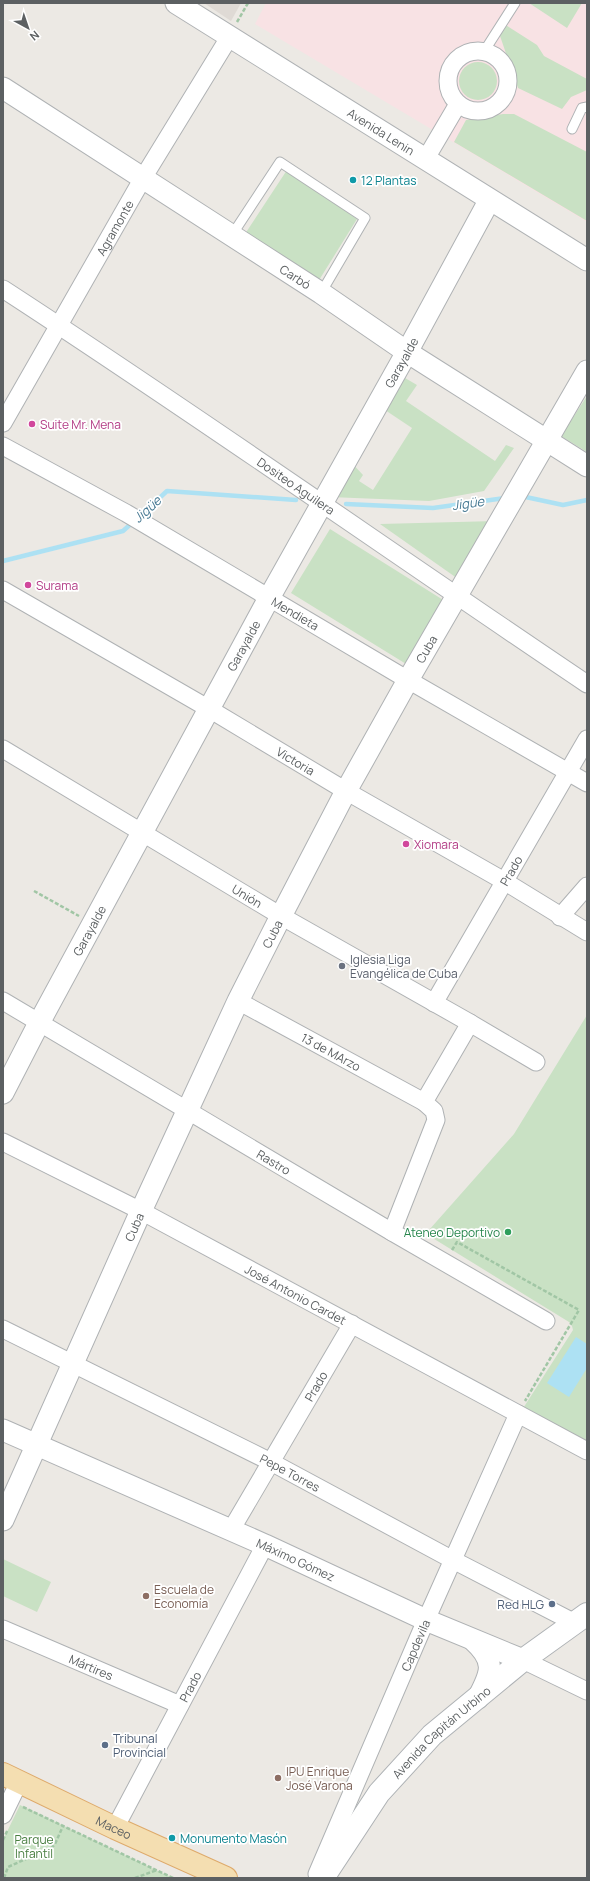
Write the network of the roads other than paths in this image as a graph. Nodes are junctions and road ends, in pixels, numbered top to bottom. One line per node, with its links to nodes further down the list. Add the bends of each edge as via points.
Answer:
1 (176, 3): 3 (street, Avenida Lenin)
2 (515, 3): 4 (lane)
3 (230, 36): 9 (street, Avenida Lenin); 10 (street, Agramonte)
4 (485, 50): 6 (street, via 460,56 449,70 448,84); 6 (street, via 504,66 508,81 506,92 498,103 483,110 473,110)
5 (3, 88): 10 (street, Carbó)
6 (458, 104): 9 (street)
7 (587, 107): 8 (lane, via 582,108)
8 (572, 130)
9 (425, 160): 11 (street, Avenida Lenin)
10 (143, 178): 12 (street, Carbó); 16 (street, Agramonte)
11 (489, 201): 13 (street, Avenida Lenin); 17 (street, Garayalde)
12 (232, 235): 15 (street, Carbó); 15 (lane, via 280,162 365,218)
13 (587, 260)
14 (3, 289): 16 (street, Dositeo Aguilera)
15 (321, 293): 17 (street, Carbó)
16 (59, 325): 19 (street, Agramonte); 23 (street, Dositeo Aguilera)
17 (407, 352): 20 (street, Carbó); 23 (street, Garayalde)
18 (587, 371): 20 (street, Cuba)
19 (3, 423)
20 (546, 441): 22 (street, Carbó); 25 (street, Cuba)
21 (3, 446): 26 (street, Mendieta, via 126,513)
22 (587, 466)
23 (323, 503): 25 (street, Dositeo Aguilera); 26 (street, Garayalde)
24 (3, 590): 29 (street, Victoria)
25 (458, 597): 27 (street, Cuba); 28 (street, Dositeo Aguilera)
26 (269, 598): 27 (street, Mendieta); 29 (street, Garayalde)
27 (408, 680): 32 (street, Mendieta); 34 (street, Cuba)
28 (587, 684)
29 (209, 708): 34 (street, Victoria); 35 (street, Garayalde)
30 (587, 738): 32 (street, Prado)
31 (3, 749): 35 (street, Unión)
32 (567, 772): 33 (street, Mendieta); 36 (street, Prado)
33 (587, 783)
34 (346, 791): 36 (street, Victoria); 38 (street, Cuba)
35 (143, 833): 38 (street, Unión); 44 (street, Garayalde)
36 (504, 881): 39 (street, Victoria); 43 (street, Prado)
37 (587, 886): 39 (street)
38 (281, 916): 42 (street, Cuba); 43 (street, Unión)
39 (560, 917): 40 (street, Victoria)
40 (587, 932)
41 (3, 1001): 44 (street, Rastro)
42 (238, 1001): 48 (street, 13 de MArzo); 49 (street, Cuba)
43 (434, 1003): 45 (street, Unión)
44 (39, 1023): 47 (street, Garayalde); 49 (street, Rastro)
45 (470, 1023): 46 (street, Unión); 48 (street)
46 (536, 1062)
47 (3, 1093)
48 (424, 1102): 52 (street, via 434,1111 436,1120)
49 (189, 1111): 51 (street, Cuba); 52 (street, Rastro)
50 (3, 1142): 51 (street, José Antonio Cardet)
51 (142, 1211): 54 (street, José Antonio Cardet); 56 (street, Cuba)
52 (392, 1232): 53 (street, Rastro)
53 (546, 1321)
54 (352, 1324): 57 (street, José Antonio Cardet); 61 (street, Prado)
55 (3, 1329): 56 (street, Pepe Torres)
56 (73, 1363): 59 (street, Cuba); 61 (street, Pepe Torres)
57 (518, 1414): 60 (street, José Antonio Cardet); 65 (street, Capdevila)
58 (3, 1430): 59 (street, Máximo Gómez)
59 (37, 1446): 62 (street, Cuba); 63 (street, Máximo Gómez)
60 (587, 1451)
61 (271, 1462): 63 (street, Prado); 65 (street, Pepe Torres)
62 (3, 1520)
63 (231, 1530): 64 (street, Máximo Gómez)
64 (265, 1545): 67 (street, Máximo Gómez); 73 (street, Prado)
65 (454, 1560): 66 (street, Pepe Torres); 67 (street, Capdevila)
66 (581, 1618): 70 (main road, Avenida Capitán Urbino)
67 (426, 1620): 69 (street, Máximo Gómez); 78 (street, Capdevila)
68 (3, 1629): 73 (street, Mártires)
69 (473, 1640): 70 (street, Máximo Gómez); 72 (street, via 488,1658 490,1676)
70 (523, 1660): 71 (street, Máximo Gómez); 72 (main road, Avenida Capitán Urbino)
71 (587, 1691)
72 (478, 1698): 79 (main road, Avenida Capitán Urbino, via 432,1735 379,1793)
73 (180, 1705): 76 (street, Prado)
74 (11, 1778): 75 (street); 76 (main road, Maceo)
75 (3, 1815)
76 (115, 1828): 77 (main road, Maceo)
77 (226, 1878)
78 (316, 1878)
79 (323, 1878)

